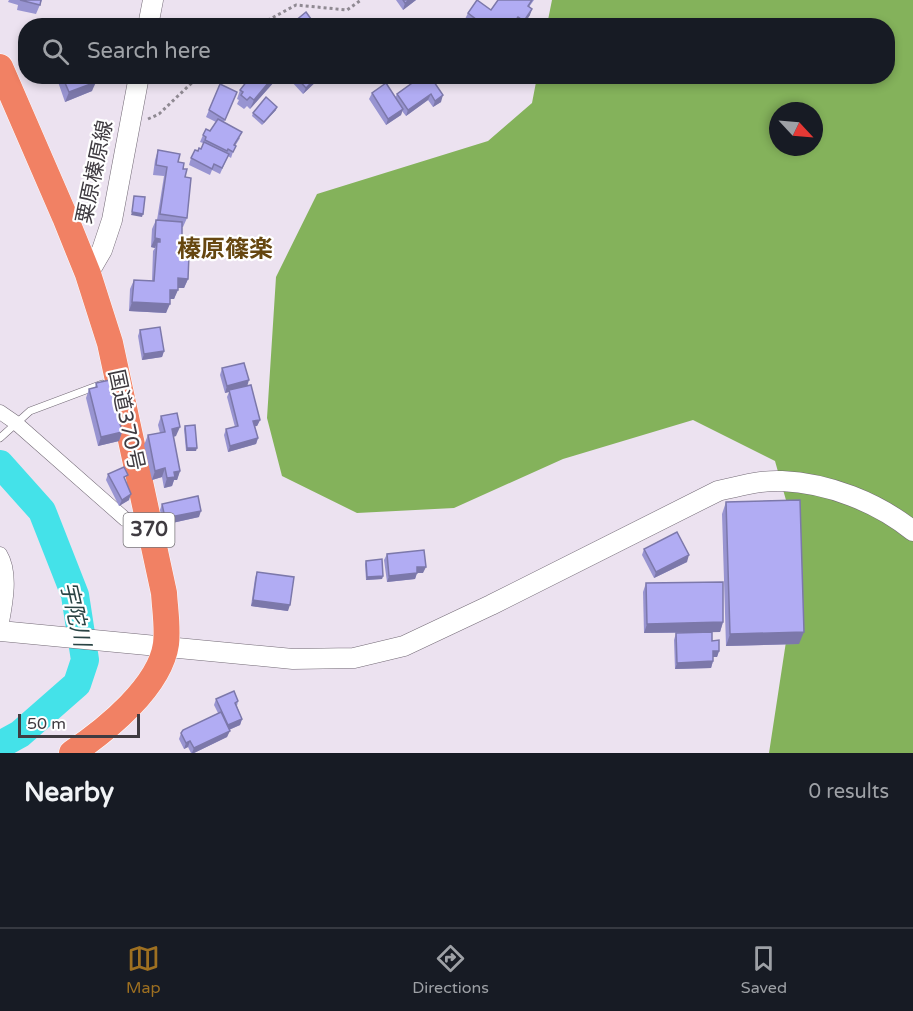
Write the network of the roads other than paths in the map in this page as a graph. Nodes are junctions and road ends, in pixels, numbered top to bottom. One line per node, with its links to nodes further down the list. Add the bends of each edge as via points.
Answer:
1 (153, 0): 2 (street)
2 (150, 18)
3 (0, 67): 5 (highway, 国道370号 / 370)
4 (138, 84): 5 (street, 粟原榛原線, via 112,220 102,250)
5 (88, 274): 6 (highway, 国道370号 / 370)
6 (117, 379): 8 (lane, via 30,411); 11 (highway, 国道370号 / 370)
7 (0, 412): 8 (street)
8 (13, 426): 9 (lane); 11 (street, via 124,519)
9 (0, 438)
10 (913, 531): 14 (street, via 863,501 815,484 780,480 750,483 718,491 404,646 354,658 293,659)
11 (149, 532): 14 (highway, 国道370号 / 370, via 164,593)
12 (0, 554): 13 (street, via 5,562)
13 (3, 632): 14 (street)
14 (165, 647): 15 (highway, 国道370号 / 370, via 157,669 135,702 104,731)
15 (72, 753)

